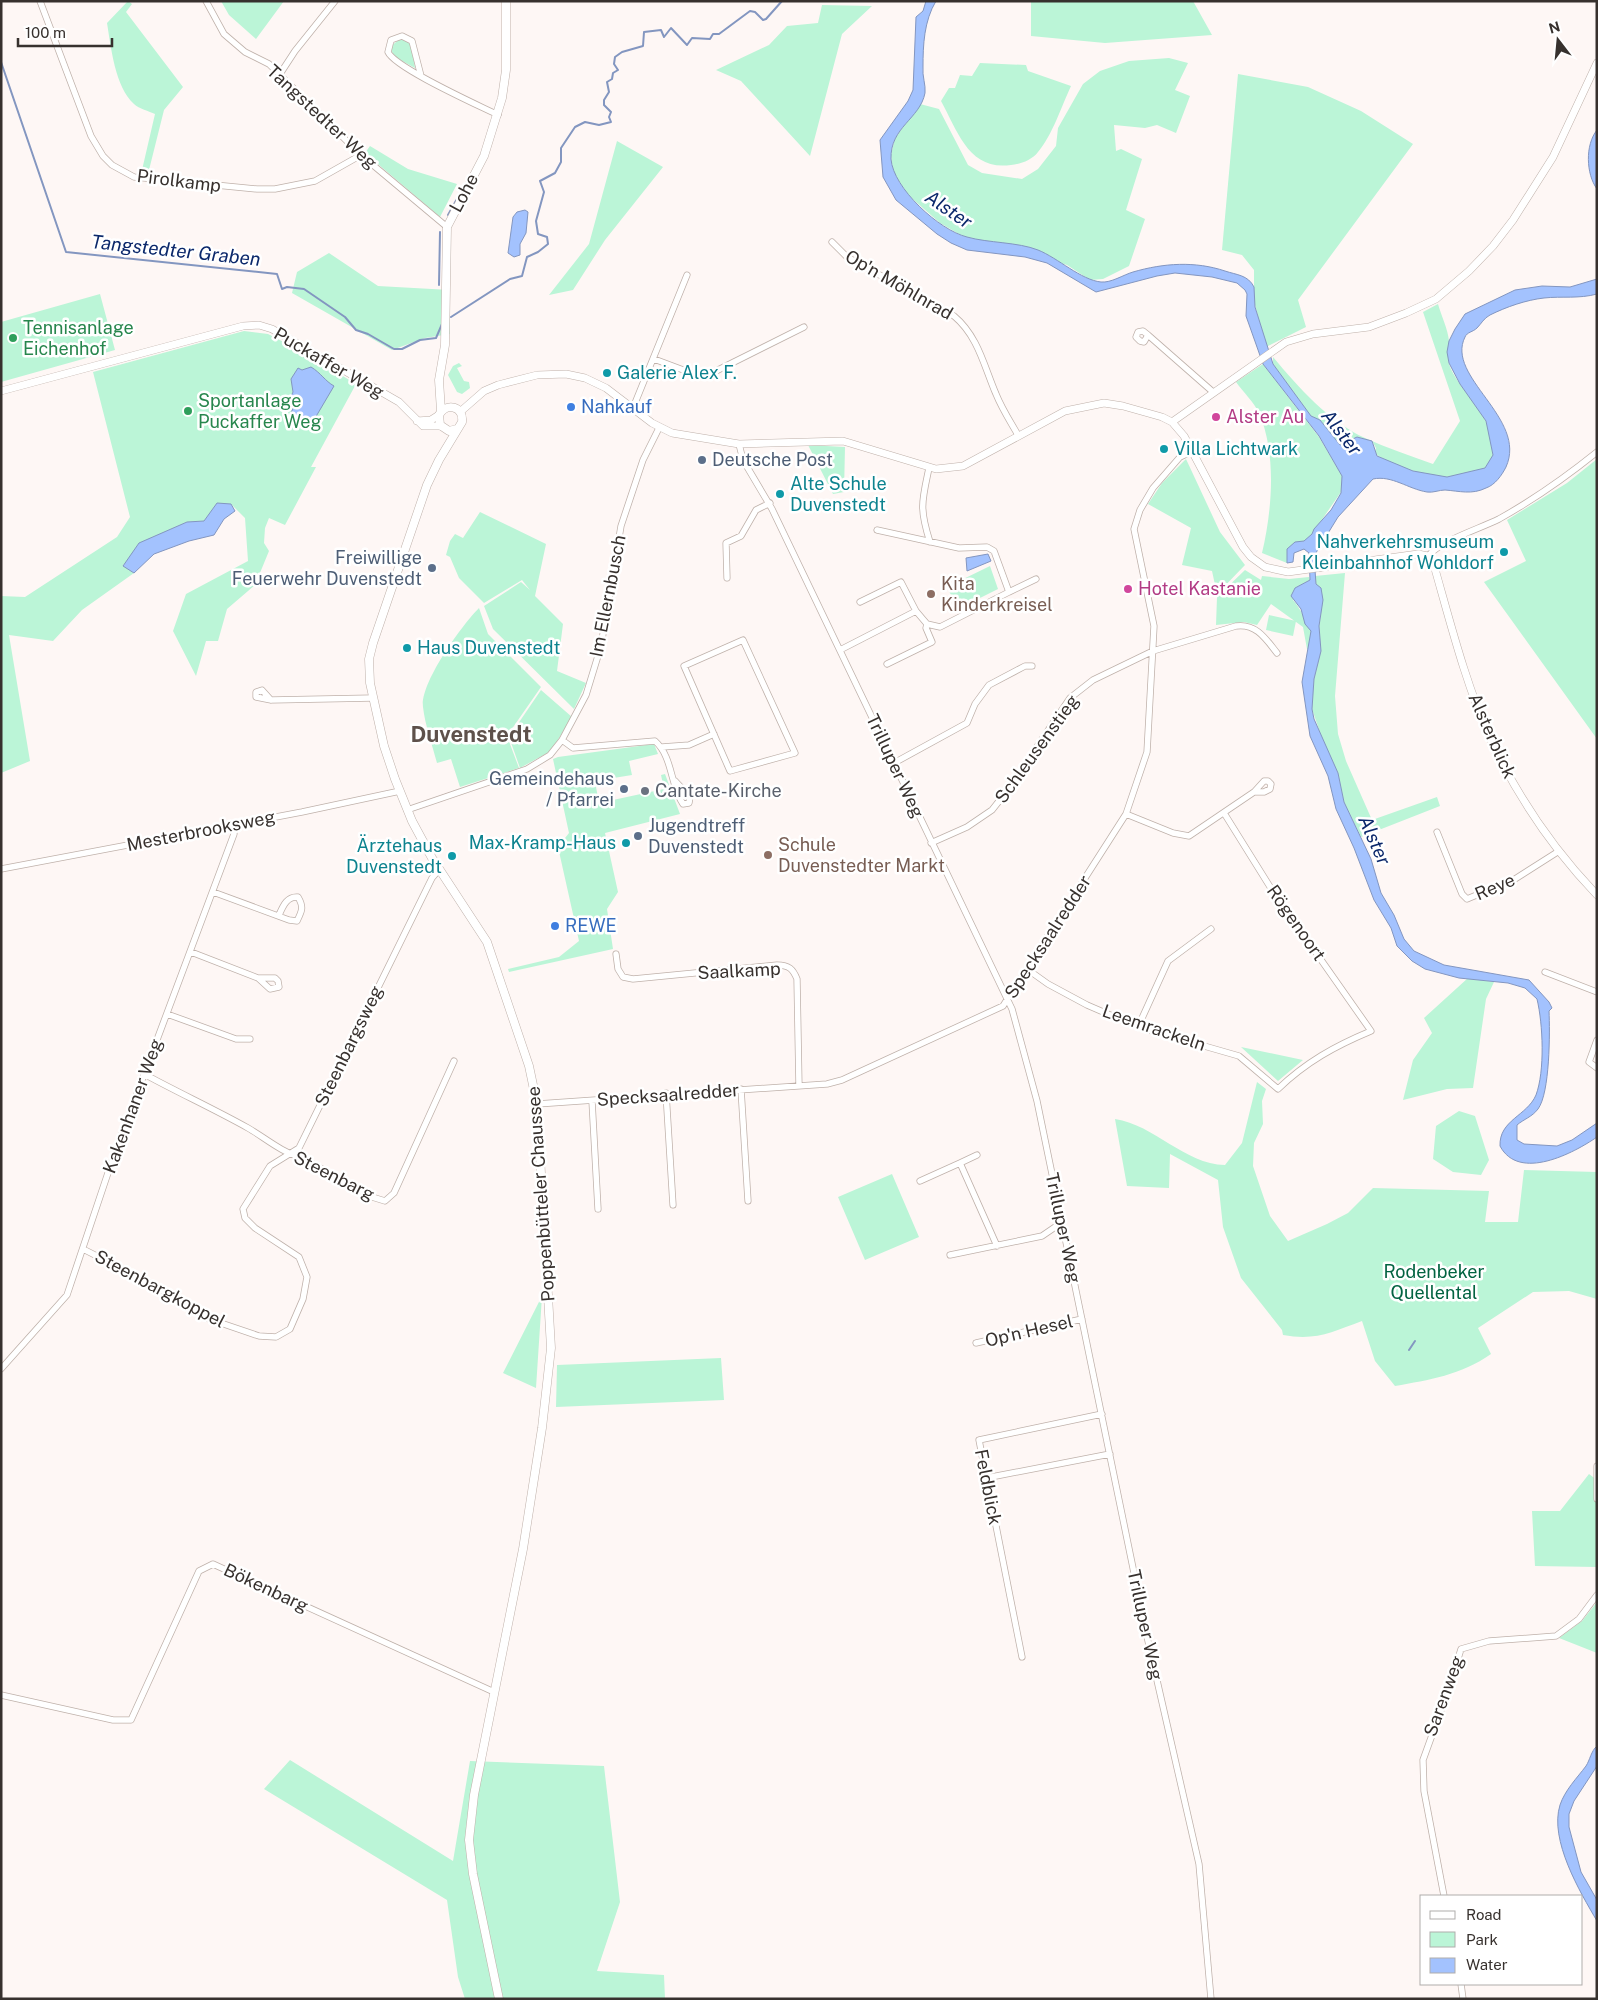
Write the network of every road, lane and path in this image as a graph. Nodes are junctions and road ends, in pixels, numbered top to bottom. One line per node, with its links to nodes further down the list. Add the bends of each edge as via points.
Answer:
1 (40, 1): 9 (street, Pirolkamp, via 91,136 103,156 122,172 146,180 275,189 315,181)
2 (206, 1): 6 (street, Tangstedter Weg, via 224,34)
3 (336, 1): 6 (street)
4 (506, 1): 8 (main road, Lohe, via 505,78)
5 (1597, 63): 18 (street, via 1553,157 1513,220 1469,271 1436,299 1406,313 1369,327 1303,336 1279,346)
6 (280, 74): 9 (street, Tangstedter Weg)
7 (421, 76): 7 (street, via 392,59 388,50 392,40 402,36 412,41); 8 (street)
8 (498, 115): 10 (main road, Lohe, via 484,156)
9 (361, 155): 10 (street, Tangstedter Weg)
10 (447, 227): 16 (main road, Lohe, via 445,345)
11 (832, 242): 28 (street, Op'n Möhlnrad, via 847,257 964,324 982,356 1004,413)
12 (687, 275): 15 (street)
13 (804, 327): 15 (street, via 708,375 694,374)
14 (1148, 335): 18 (street)
15 (654, 359): 20 (street)
16 (439, 389): 19 (main road); 22 (main road, Lohe)
17 (1, 391): 23 (street, Puckaffer Weg, via 244,326 258,325 399,402)
18 (1213, 392): 24 (street)
19 (452, 407): 21 (main road); 22 (main road)
20 (633, 408): 21 (street, via 594,381 558,374 498,385 484,391); 27 (street)
21 (460, 412): 26 (main road, via 462,421)
22 (440, 413): 23 (street, via 433,420); 25 (main road)
23 (418, 421): 25 (street, via 425,427)
24 (1172, 422): 28 (street, via 1153,414 1104,403 1065,411); 31 (street)
25 (443, 428): 26 (main road, via 451,431); 30 (main road, via 447,435)
26 (458, 428): 30 (main road, Poppenbütteler Chaussee)
27 (659, 428): 29 (street, via 693,438); 52 (street, Im Ellernbusch, via 643,460 621,526 601,646 586,695)
28 (1018, 435): 33 (street, via 962,466 945,470)
29 (739, 444): 33 (street, via 843,441); 34 (street, Trilluper Weg, via 743,460)
30 (446, 448): 49 (main road, Poppenbütteler Chaussee, via 424,494 371,652 369,675)
31 (1193, 451): 37 (street, via 1246,552 1267,568 1288,572 1418,554); 45 (street, Specksaalredder, via 1180,457 1153,488 1140,510 1134,529 1154,626)
32 (1597, 452): 37 (street, via 1510,512 1441,546)
33 (929, 468): 36 (street, via 921,503)
34 (770, 503): 38 (street, via 756,510 741,536 726,543); 44 (street, Trilluper Weg)
35 (877, 530): 36 (street)
36 (930, 542): 40 (street, via 959,548 987,547 994,551)
37 (1428, 556): 64 (street, Alsterblick, via 1433,562 1467,676 1490,738 1522,798)
38 (727, 578)
39 (1036, 579): 40 (street)
40 (1009, 592): 43 (street, via 940,627)
41 (860, 602): 42 (street, via 901,582)
42 (916, 612): 43 (street); 44 (street)
43 (927, 624): 47 (street, via 932,642)
44 (840, 650): 54 (street, Trilluper Weg)
45 (1153, 651): 46 (street, Schleusenstieg, via 1242,625 1257,630); 59 (street, Specksaalredder, via 1147,752); 63 (street, Schleusenstieg, via 1094,680 1070,698 992,810 967,827)
46 (1277, 653)
47 (887, 664)
48 (1032, 666): 54 (street, via 1025,666 989,685 975,704 967,723)
49 (373, 698): 50 (street); 56 (main road, Poppenbütteler Chaussee, via 384,746)
50 (271, 700)
51 (714, 734): 51 (street, via 730,770 795,753 742,640 684,666); 53 (street, via 690,745)
52 (562, 740): 53 (street, via 573,748 654,741); 58 (street, Im Ellernbusch, via 550,755 527,769)
53 (662, 747): 55 (street)
54 (894, 763): 63 (street, Trilluper Weg)
55 (675, 781)
56 (400, 791): 58 (main road, Poppenbütteler Chaussee); 61 (street, Mesterbrooksweg)
57 (1254, 792): 60 (street)
58 (407, 810): 66 (main road, Poppenbütteler Chaussee)
59 (1126, 814): 60 (street, via 1189,836); 73 (street, Specksaalredder)
60 (1224, 814): 87 (street, Rögenoort, via 1272,890 1371,1031 1312,1060)
61 (234, 825): 65 (street, Mesterbrooksweg); 67 (street, Kakenhaner Weg, via 234,834)
62 (1437, 832): 64 (street, Reye, via 1462,894 1467,899 1515,879)
63 (931, 843): 77 (street, Trilluper Weg)
64 (1559, 851): 68 (street, Alsterblick)
65 (1, 870)
66 (439, 870): 90 (main road, Poppenbütteler Chaussee, via 490,949 529,1066); 91 (street, Steenbargsweg, via 432,878 299,1148)
67 (213, 892): 69 (street); 71 (street, Kakenhaner Weg)
68 (1597, 895)
69 (279, 915): 69 (street, via 297,921 303,904 298,897 292,897)
70 (1211, 929): 79 (street, via 1168,961)
71 (191, 952): 75 (street); 78 (street, Kakenhaner Weg)
72 (616, 954): 85 (street, Saalkamp, via 623,977 633,979 777,965 786,965 793,970 797,979)
73 (1027, 969): 77 (street, Specksaalredder); 79 (street, Leemrackeln, via 1087,1006)
74 (1544, 972): 76 (street)
75 (258, 978)
76 (1597, 992)
77 (1007, 1000): 85 (street, Specksaalredder, via 1003,1006 842,1080); 99 (street, Trilluper Weg, via 1037,1101)
78 (167, 1014): 80 (street, via 236,1039); 84 (street, Kakenhaner Weg)
79 (1138, 1027): 87 (street, Leemrackeln, via 1239,1056)
80 (250, 1039)
81 (1597, 1040): 83 (street, via 1589,1062)
82 (454, 1061): 91 (street, Steenbarg, via 394,1193 385,1201 301,1157)
83 (1597, 1068)
84 (146, 1075): 91 (street, Steenbarg); 101 (street, Kakenhaner Weg)
85 (799, 1086): 86 (street, Specksaalredder)
86 (742, 1089): 88 (street, Specksaalredder); 95 (street)
87 (1278, 1089)
88 (666, 1094): 89 (street, Specksaalredder); 96 (street)
89 (592, 1100): 90 (street, Specksaalredder); 98 (street)
90 (537, 1104): 113 (main road, Poppenbütteler Chaussee, via 552,1348 523,1549)
91 (291, 1155): 97 (street, Steenbargsweg, via 270,1166)
92 (977, 1155): 93 (street)
93 (960, 1162): 94 (street); 100 (street)
94 (920, 1181)
95 (748, 1201)
96 (673, 1205)
97 (243, 1208): 101 (street, Steenbargkoppel, via 245,1218 255,1228 299,1257 306,1278 303,1299 290,1329 276,1337 259,1336 209,1319 146,1281)
98 (598, 1209)
99 (1061, 1223): 100 (street, via 1042,1236); 103 (street, Trilluper Weg)
100 (997, 1246): 102 (street)
101 (83, 1249): 105 (street, Kakenhaner Weg, via 67,1295)
102 (950, 1255)
103 (1082, 1319): 104 (street, Op'n Hesel); 106 (street, Trilluper Weg)
104 (976, 1343)
105 (1, 1369)
106 (1102, 1414): 107 (street, Trilluper Weg); 109 (street, Feldblick, via 979,1440)
107 (1110, 1454): 109 (street); 118 (street, Trilluper Weg, via 1148,1641 1199,1864)
108 (1597, 1466): 110 (street)
109 (986, 1478): 112 (street, Feldblick)
110 (1597, 1499)
111 (1597, 1595): 115 (street, Sarenweg, via 1579,1619 1556,1636 1489,1641 1461,1649 1423,1760 1424,1791)
112 (1022, 1657)
113 (494, 1692): 114 (street, Bökenbarg, via 213,1564 200,1571 131,1720 113,1720); 117 (main road, Poppenbütteler Chaussee, via 474,1795 469,1840)
114 (1, 1695)
115 (1444, 1895)
116 (1461, 1985): 119 (street)
117 (499, 1999)
118 (1211, 1999)
119 (1463, 1999)

